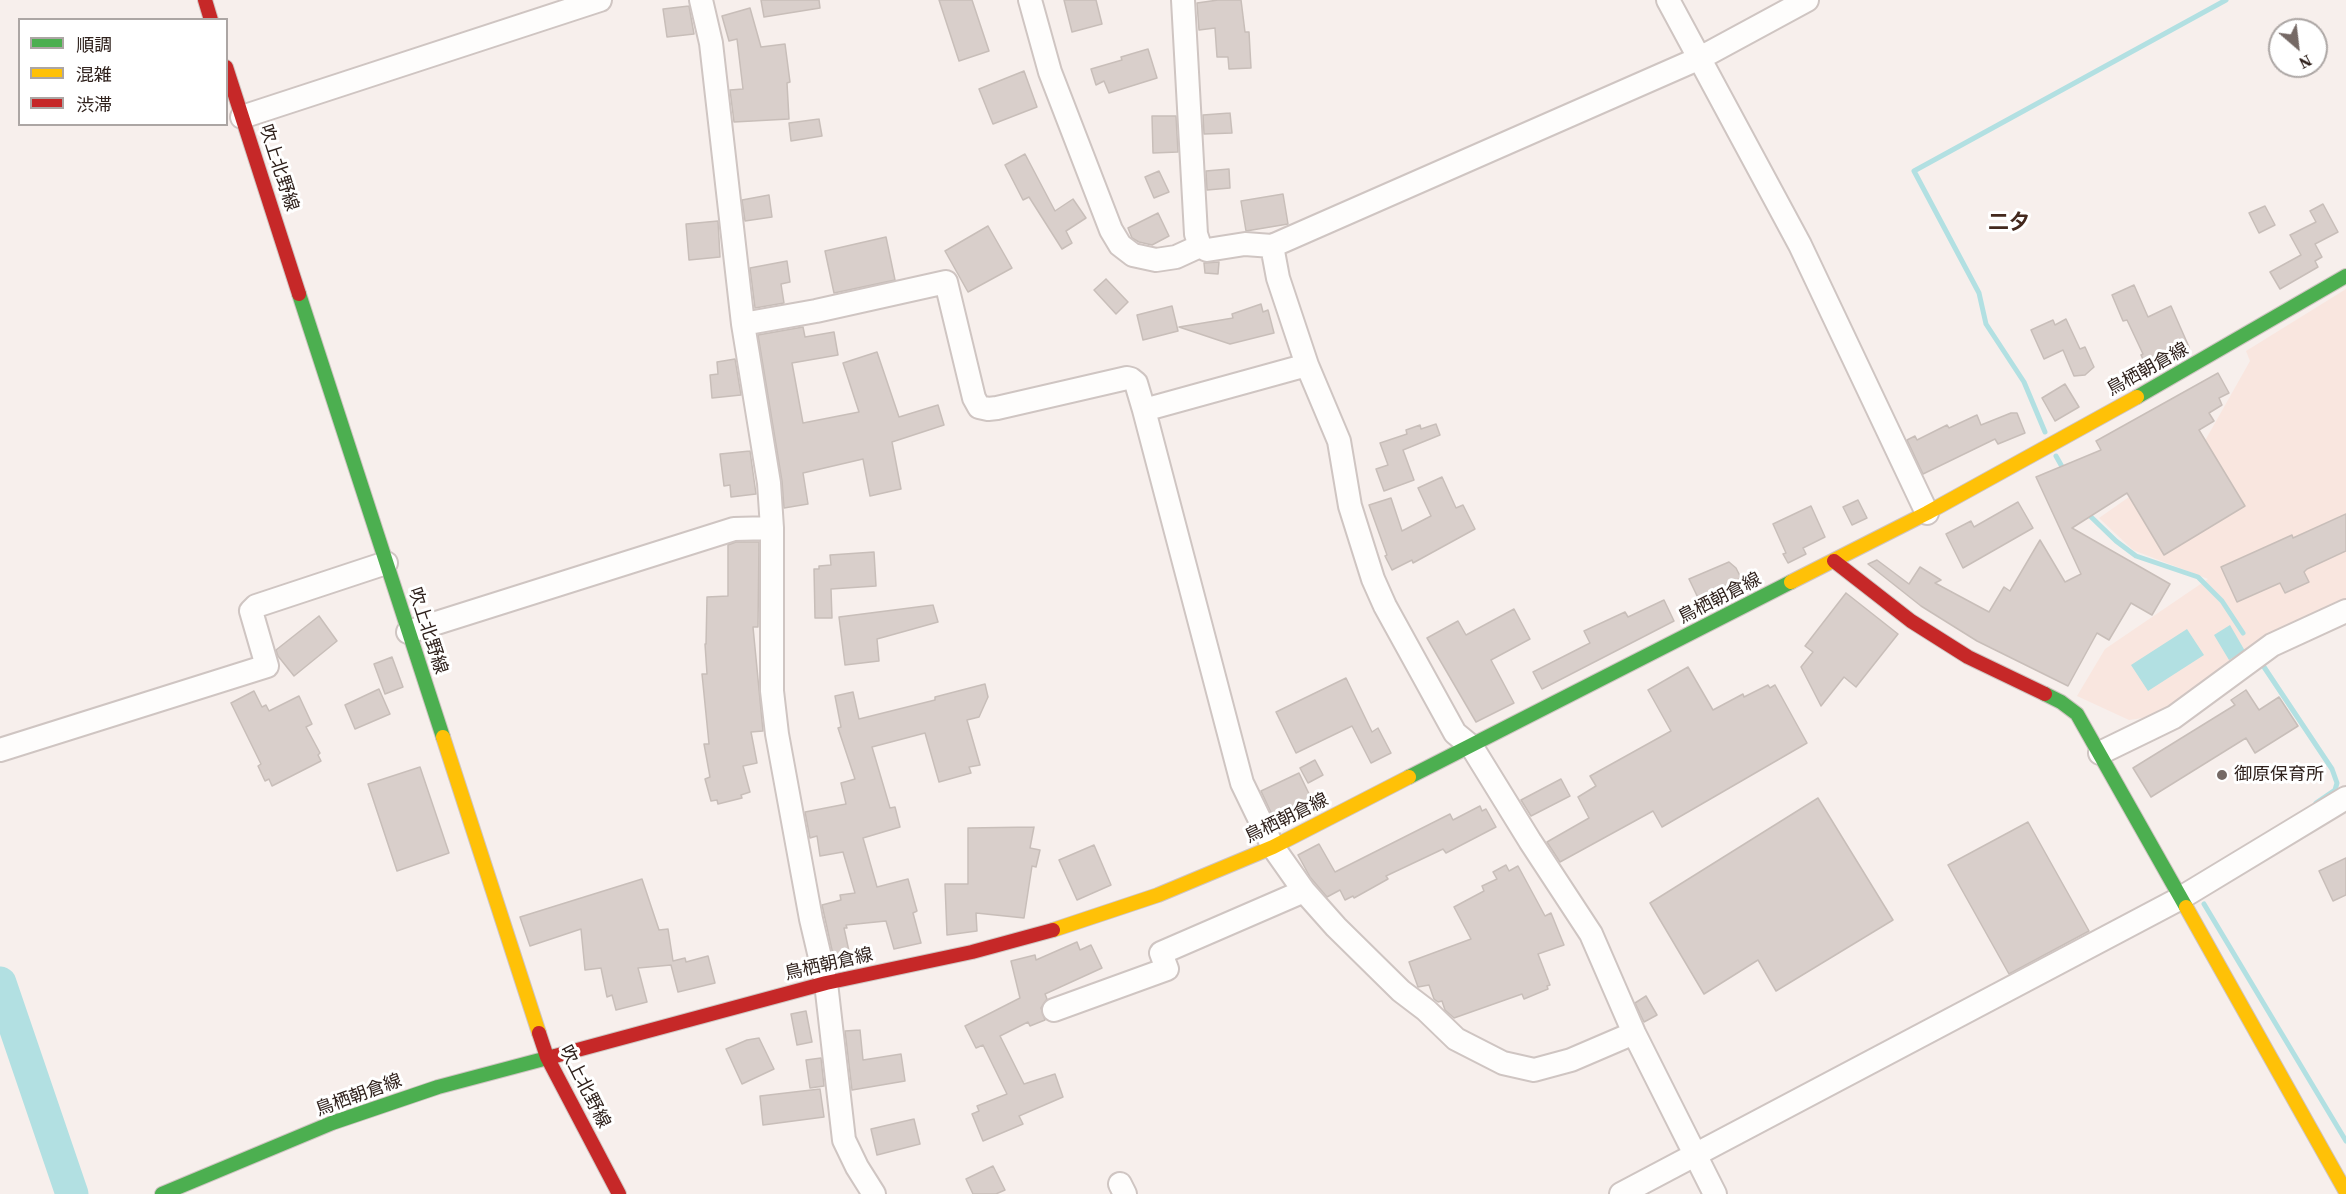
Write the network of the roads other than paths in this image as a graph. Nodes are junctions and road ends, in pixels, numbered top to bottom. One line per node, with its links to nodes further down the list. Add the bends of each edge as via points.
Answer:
1 (205, 0): 8 (main road)
2 (600, 0): 11 (street)
3 (701, 0): 15 (street, via 711,43)
4 (1030, 0): 12 (street, via 1050,72 1111,230 1120,244 1133,255 1156,260 1176,257)
5 (1183, 0): 12 (street, via 1196,234)
6 (1668, 0): 9 (street)
7 (1807, 0): 9 (street)
8 (210, 18)
9 (1700, 58): 13 (street); 18 (street, via 1800,245)
10 (228, 73): 11 (main road, 吹上北野線)
11 (242, 117): 21 (main road, 吹上北野線)
12 (1200, 246): 13 (street, via 1207,250 1245,244)
13 (1272, 246): 16 (street, via 1278,278)
14 (2346, 276): 18 (main road, 鳥栖朝倉線)
15 (743, 324): 17 (street, via 946,282 979,406 997,408 1127,378 1136,384); 19 (street, via 769,483)
16 (1307, 365): 17 (street); 24 (street, via 1339,441 1350,506 1373,579 1455,733)
17 (1144, 410): 28 (street, via 1242,783)
18 (1927, 513): 20 (main road, 鳥栖朝倉線)
19 (772, 528): 23 (street, via 734,529); 31 (street, via 772,691 777,734)
20 (1834, 561): 24 (main road, 鳥栖朝倉線); 26 (main road, via 1911,621 1958,651 2061,702 2077,714)
21 (386, 563): 23 (main road, 吹上北野線); 25 (street, via 256,606 251,611 267,666)
22 (2346, 611): 26 (street, via 2272,645 2174,717)
23 (408, 632): 34 (main road, 吹上北野線)
24 (1472, 747): 28 (main road, 鳥栖朝倉線); 33 (street, via 1591,933)
25 (0, 750)
26 (2100, 753): 30 (main road)
27 (2346, 798): 30 (street)
28 (1274, 847): 29 (street); 31 (main road, 鳥栖朝倉線, via 1158,895 1058,929 972,952)
29 (1304, 891): 32 (street, via 1161,953 1167,969); 33 (street, via 1401,991 1456,1039 1503,1063 1534,1070 1571,1060)
30 (2180, 899): 35 (street); 36 (main road)
31 (826, 982): 34 (main road, 鳥栖朝倉線); 39 (street, via 844,1140)
32 (1054, 1010)
33 (1634, 1033): 35 (street)
34 (547, 1057): 37 (main road, 鳥栖朝倉線, via 438,1087 332,1124); 38 (main road, 吹上北野線)
35 (1695, 1155): 40 (street); 41 (street)
36 (2346, 1192)
37 (162, 1194)
38 (619, 1194)
39 (874, 1194)
40 (1621, 1194)
41 (1715, 1194)

